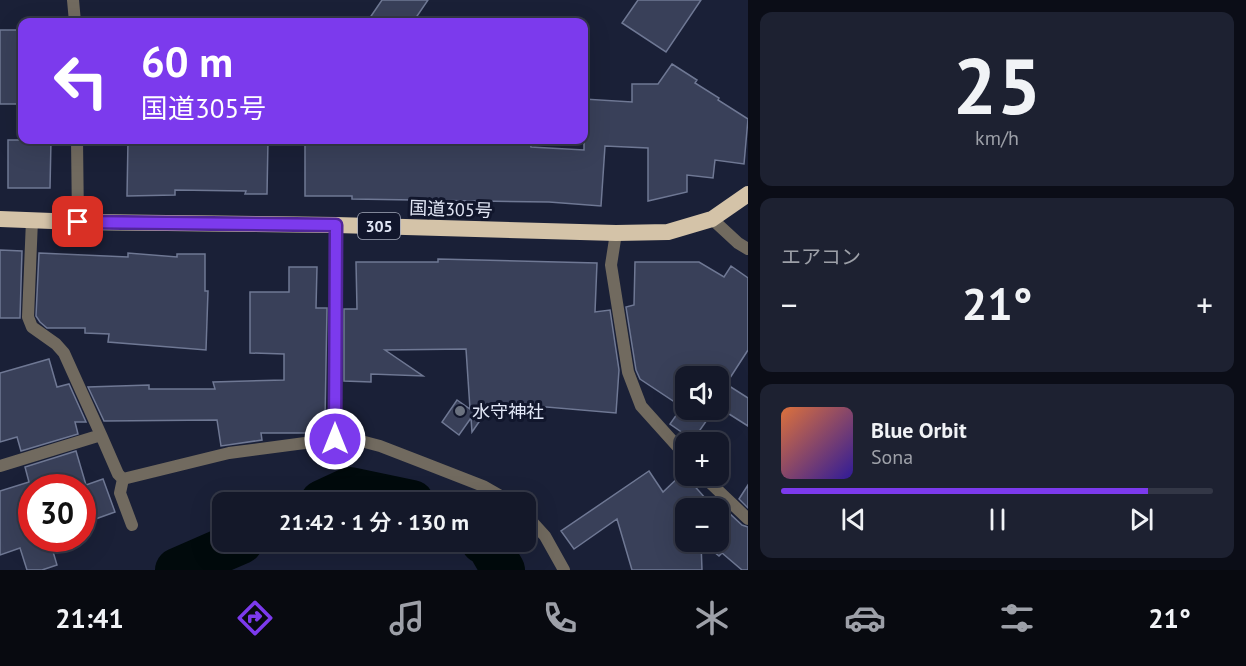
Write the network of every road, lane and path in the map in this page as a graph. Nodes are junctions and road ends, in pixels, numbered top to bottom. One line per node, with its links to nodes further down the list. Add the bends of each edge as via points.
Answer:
1 (73, 0): 2 (street)
2 (75, 18)
3 (77, 144): 8 (street)
4 (748, 194): 6 (highway, 国道305号 / 305)
5 (0, 219): 7 (highway, 国道305号 / 305)
6 (712, 219): 10 (highway, 国道305号 / 305, via 668,232); 11 (street)
7 (32, 220): 8 (highway, 国道305号 / 305); 12 (street, via 28,317 32,327 64,353)
8 (78, 222): 9 (highway, 国道305号 / 305)
9 (336, 225): 10 (highway, 国道305号 / 305); 13 (street)
10 (616, 233): 14 (street, via 611,265 628,372 641,406)
11 (748, 249)
12 (101, 435): 15 (street); 16 (street)
13 (335, 439): 16 (street, via 229,453); 18 (street, via 380,446)
14 (675, 444)
15 (0, 466)
16 (123, 479): 20 (street, via 120,493)
17 (713, 486): 19 (street)
18 (494, 492)
19 (748, 519)
20 (132, 525)
21 (536, 526): 22 (street)
22 (564, 570)

